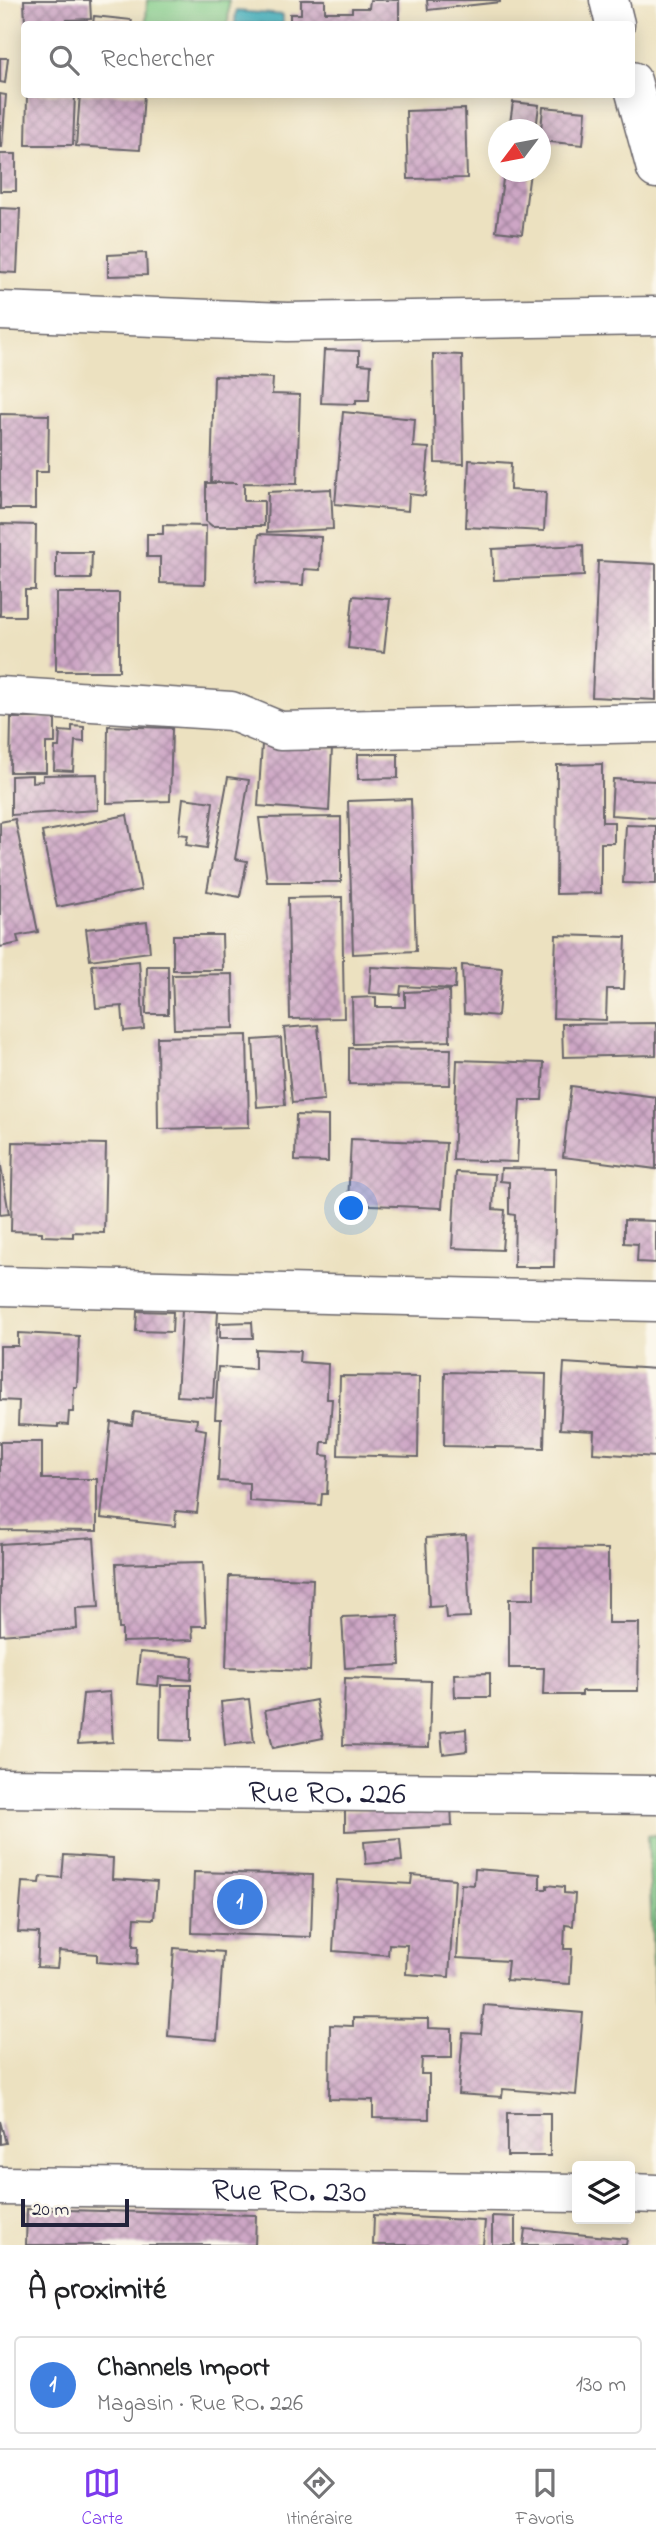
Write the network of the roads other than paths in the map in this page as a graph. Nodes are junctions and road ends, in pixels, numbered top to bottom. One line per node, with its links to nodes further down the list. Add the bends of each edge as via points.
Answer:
1 (608, 0): 2 (street)
2 (614, 21)
3 (635, 93): 4 (street)
4 (656, 169)
5 (0, 311): 6 (street, via 287,322)
6 (656, 316)
7 (0, 696): 8 (street, via 231,711 280,731)
8 (656, 723)
9 (0, 1286): 10 (street)
10 (656, 1302)
11 (0, 1788): 12 (street, Rue RO. 226)
12 (656, 1795)
13 (0, 2186): 14 (street, Rue RO. 230)
14 (572, 2193)
15 (635, 2193): 16 (street)
16 (656, 2194)

